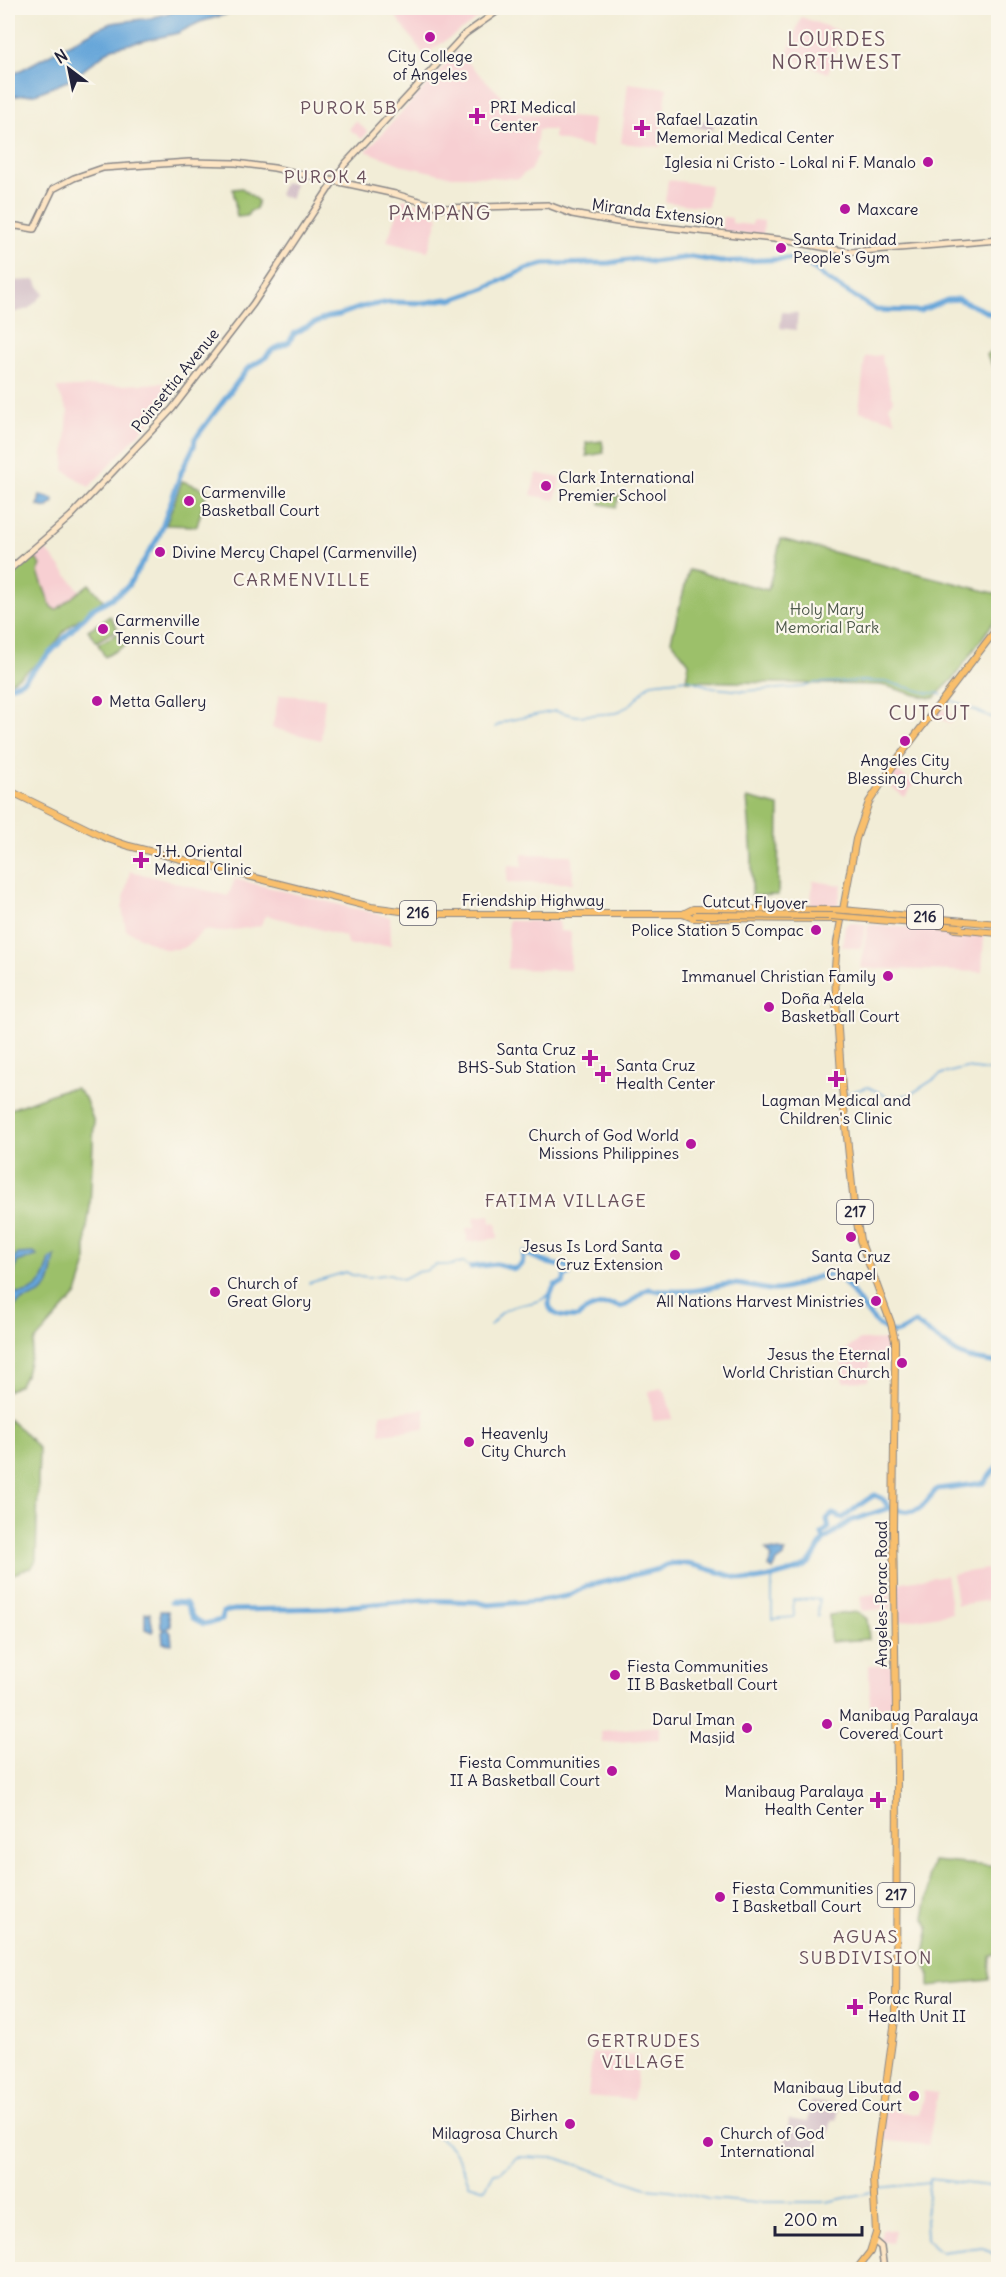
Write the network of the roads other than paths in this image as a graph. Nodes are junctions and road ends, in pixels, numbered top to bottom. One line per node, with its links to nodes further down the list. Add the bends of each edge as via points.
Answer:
1 (502, 8): 2 (main road, Poinsettia Avenue, via 465,34)
2 (333, 181): 3 (main road, Miranda Extension, via 236,163 178,162 103,168 53,189 36,228); 4 (main road, Miranda Extension, via 443,208 548,205 617,222 783,240 849,252); 5 (main road, Poinsettia Avenue, via 252,304 172,409 72,516)
3 (8, 229)
4 (999, 240)
5 (8, 571)
6 (999, 627): 8 (main road, 217, via 869,802 856,839)
7 (8, 790): 11 (main road, Friendship Highway / 216, via 116,842 371,907 423,914)
8 (843, 907): 10 (main road, Friendship Highway / 216); 14 (main road, 217); 15 (main road, Friendship Highway / 216)
9 (776, 909): 10 (main road, Friendship Highway / 216); 11 (main road, Friendship Highway / 216, via 693,909); 12 (main road)
10 (817, 910): 13 (main road)
11 (683, 914): 12 (main road, Friendship Highway / 216, via 693,918); 15 (main road, Cutcut Flyover, bridge, via 850,914)
12 (777, 919): 13 (main road, Friendship Highway / 216)
13 (817, 919): 14 (main road, Friendship Highway / 216)
14 (840, 922): 15 (main road, 216); 16 (main road, Angeles-Porac Road / 217, via 835,957 836,1000 854,1205 860,1240 894,1337 896,2013 873,2178 877,2226)
15 (999, 928)
16 (874, 2241): 17 (main road, Angeles-Porac Road / 217); 18 (main road, via 881,2247)
17 (856, 2270)
18 (884, 2270)

